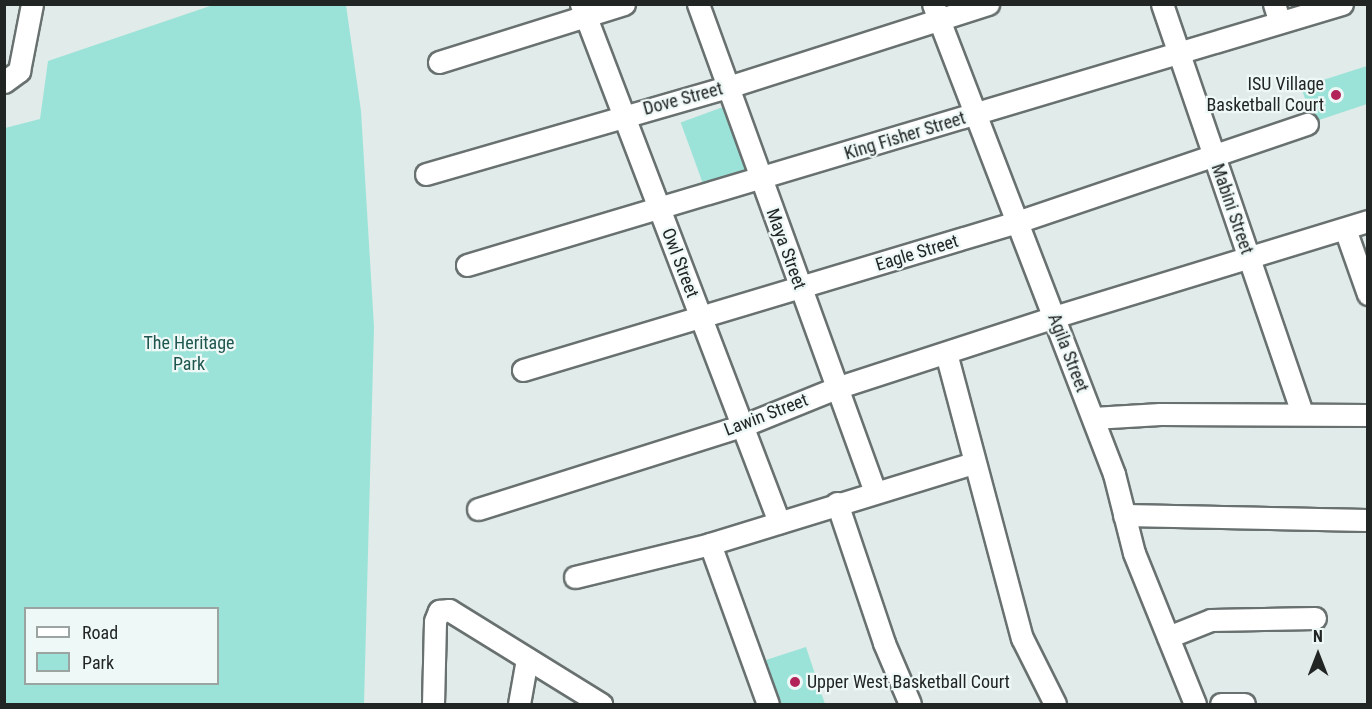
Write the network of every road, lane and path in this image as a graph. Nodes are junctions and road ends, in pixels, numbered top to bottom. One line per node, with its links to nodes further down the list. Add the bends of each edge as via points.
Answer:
1 (32, 4): 12 (street, via 20,71)
2 (624, 4): 7 (street)
3 (698, 4): 13 (street, Maya Street)
4 (988, 4): 8 (street, Dove Street)
5 (1162, 4): 10 (street, Mabini Street)
6 (1342, 4): 9 (street, King Fisher Street)
7 (583, 10): 11 (street); 15 (street, Owl Street)
8 (936, 12): 13 (street, Dove Street); 14 (street, Agila Street)
9 (1277, 14): 10 (street, King Fisher Street)
10 (1178, 53): 14 (street, King Fisher Street); 17 (street, Mabini Street)
11 (439, 62)
12 (4, 82)
13 (728, 87): 15 (street, Dove Street); 19 (street, Maya Street)
14 (976, 114): 19 (street, King Fisher Street); 22 (street, Agila Street)
15 (623, 115): 18 (street, Dove Street); 20 (street, Owl Street)
16 (1307, 124): 17 (street, Eagle Street)
17 (1214, 157): 22 (street, Eagle Street); 24 (street, Mabini Street)
18 (426, 174)
19 (761, 179): 20 (street, King Fisher Street); 26 (street, Maya Street)
20 (660, 210): 25 (street, King Fisher Street); 29 (street, Owl Street)
21 (1368, 221): 23 (street, Lawin Street)
22 (1017, 222): 26 (street, Eagle Street); 28 (street, Agila Street)
23 (1345, 229): 24 (street, Lawin Street); 27 (street)
24 (1248, 258): 28 (street, Lawin Street); 33 (street, Mabini Street)
25 (467, 265)
26 (801, 289): 29 (street, Eagle Street); 32 (street, Maya Street)
27 (1368, 294)
28 (1054, 317): 30 (street, Lawin Street); 35 (street, Agila Street)
29 (701, 318): 31 (street, Eagle Street); 36 (street, Owl Street)
30 (946, 353): 32 (street, Lawin Street); 37 (street)
31 (523, 370)
32 (837, 388): 36 (street, Lawin Street); 38 (street, Maya Street)
33 (1302, 414): 34 (street); 35 (street)
34 (1368, 416)
35 (1093, 418): 41 (street, Agila Street)
36 (742, 426): 40 (street, Lawin Street); 43 (street, Owl Street)
37 (974, 464): 38 (street); 55 (street, via 1022,638)
38 (875, 492): 39 (street)
39 (837, 503): 43 (street); 54 (street, via 884,643)
40 (478, 509)
41 (1124, 515): 42 (street); 47 (street, Agila Street, via 1134,553)
42 (1368, 520)
43 (778, 522): 44 (street)
44 (710, 544): 45 (street); 53 (street)
45 (575, 577)
46 (1315, 618): 47 (street, via 1211,620)
47 (1168, 637): 56 (street, Agila Street)
48 (527, 659): 50 (street, via 449,610 439,611 435,621); 51 (street); 52 (street)
49 (1244, 704): 57 (street)
50 (433, 705)
51 (519, 705)
52 (601, 705)
53 (768, 705)
54 (910, 705)
55 (1055, 705)
56 (1196, 705)
57 (1221, 705)

